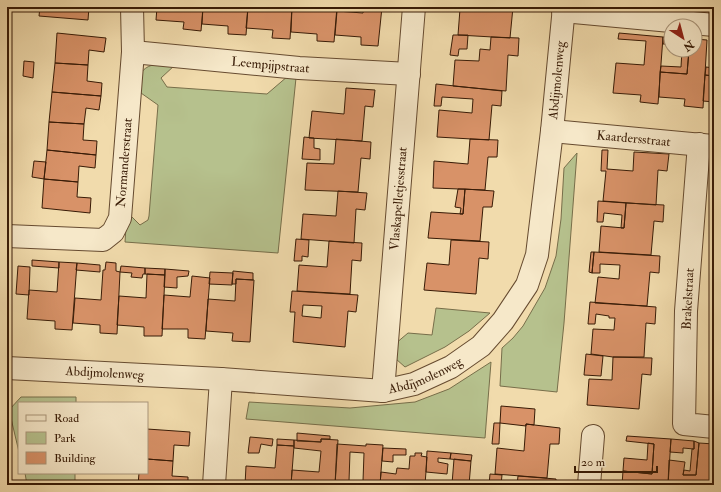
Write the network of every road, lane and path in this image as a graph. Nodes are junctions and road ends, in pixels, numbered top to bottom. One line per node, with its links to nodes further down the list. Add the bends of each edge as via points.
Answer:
1 (132, 7): 5 (street, Normanderstraat)
2 (414, 7): 6 (street, Vlaskapelletjesstraat)
3 (563, 9): 4 (street); 7 (street, Abdijmolenweg)
4 (714, 25)
5 (133, 52): 6 (street, Leempijpstraat, via 299,68); 9 (street, Normanderstraat, via 120,218 113,232 103,240)
6 (409, 74): 12 (street, Vlaskapelletjesstraat)
7 (552, 131): 8 (street, Kaardersstraat); 12 (street, Abdijmolenweg, via 537,255 527,285 503,321 481,346 451,368 414,384)
8 (707, 145): 13 (street, Brakelstraat, via 686,310 684,424)
9 (7, 236)
10 (7, 368): 11 (street, Abdijmolenweg)
11 (221, 380): 12 (street, Abdijmolenweg); 15 (street)
12 (383, 391)
13 (714, 427)
14 (593, 436): 16 (street)
15 (214, 485)
16 (589, 485)

